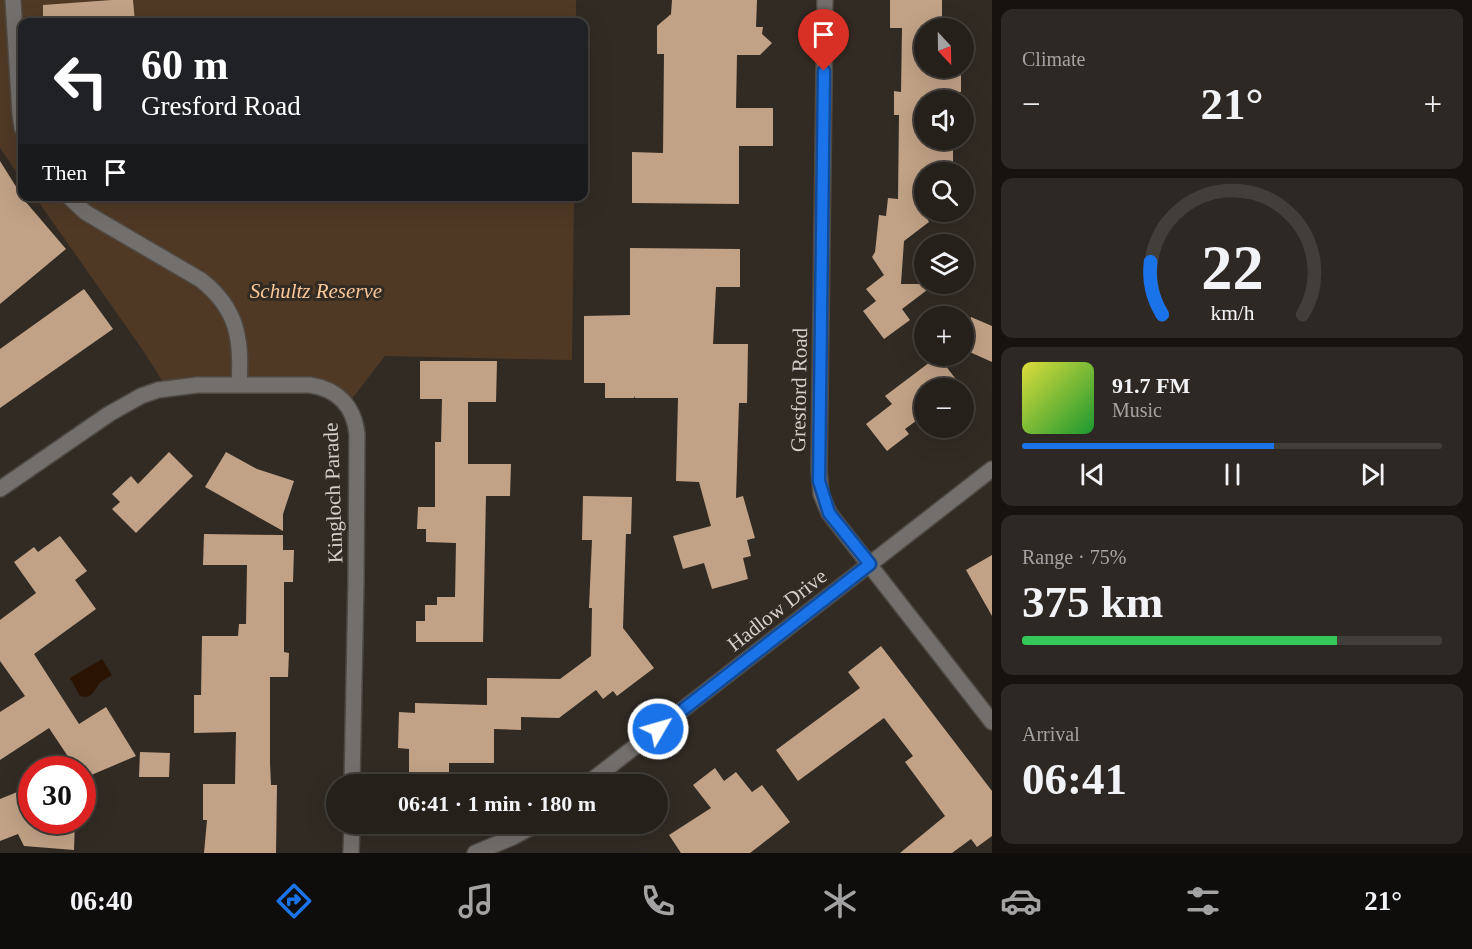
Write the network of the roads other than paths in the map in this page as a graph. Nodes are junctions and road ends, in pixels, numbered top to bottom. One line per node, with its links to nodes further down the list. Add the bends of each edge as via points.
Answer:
1 (13, 0): 3 (street)
2 (825, 0): 8 (street, Gresford Road, via 819,481 829,513)
3 (18, 81)
4 (73, 201): 5 (street, via 85,212 212,289 236,327)
5 (239, 384): 7 (street, Kingloch Parade, via 178,387 141,396); 10 (street, Kingloch Parade, via 321,387 348,405 356,424)
6 (992, 469): 8 (street, Hadlow Drive)
7 (0, 489)
8 (870, 564): 9 (street, Gresford Road); 11 (street, Hadlow Drive)
9 (992, 722)
10 (352, 774)
11 (600, 774)
12 (351, 834): 14 (street)
13 (519, 834): 15 (street)
14 (351, 853)
15 (475, 853)

